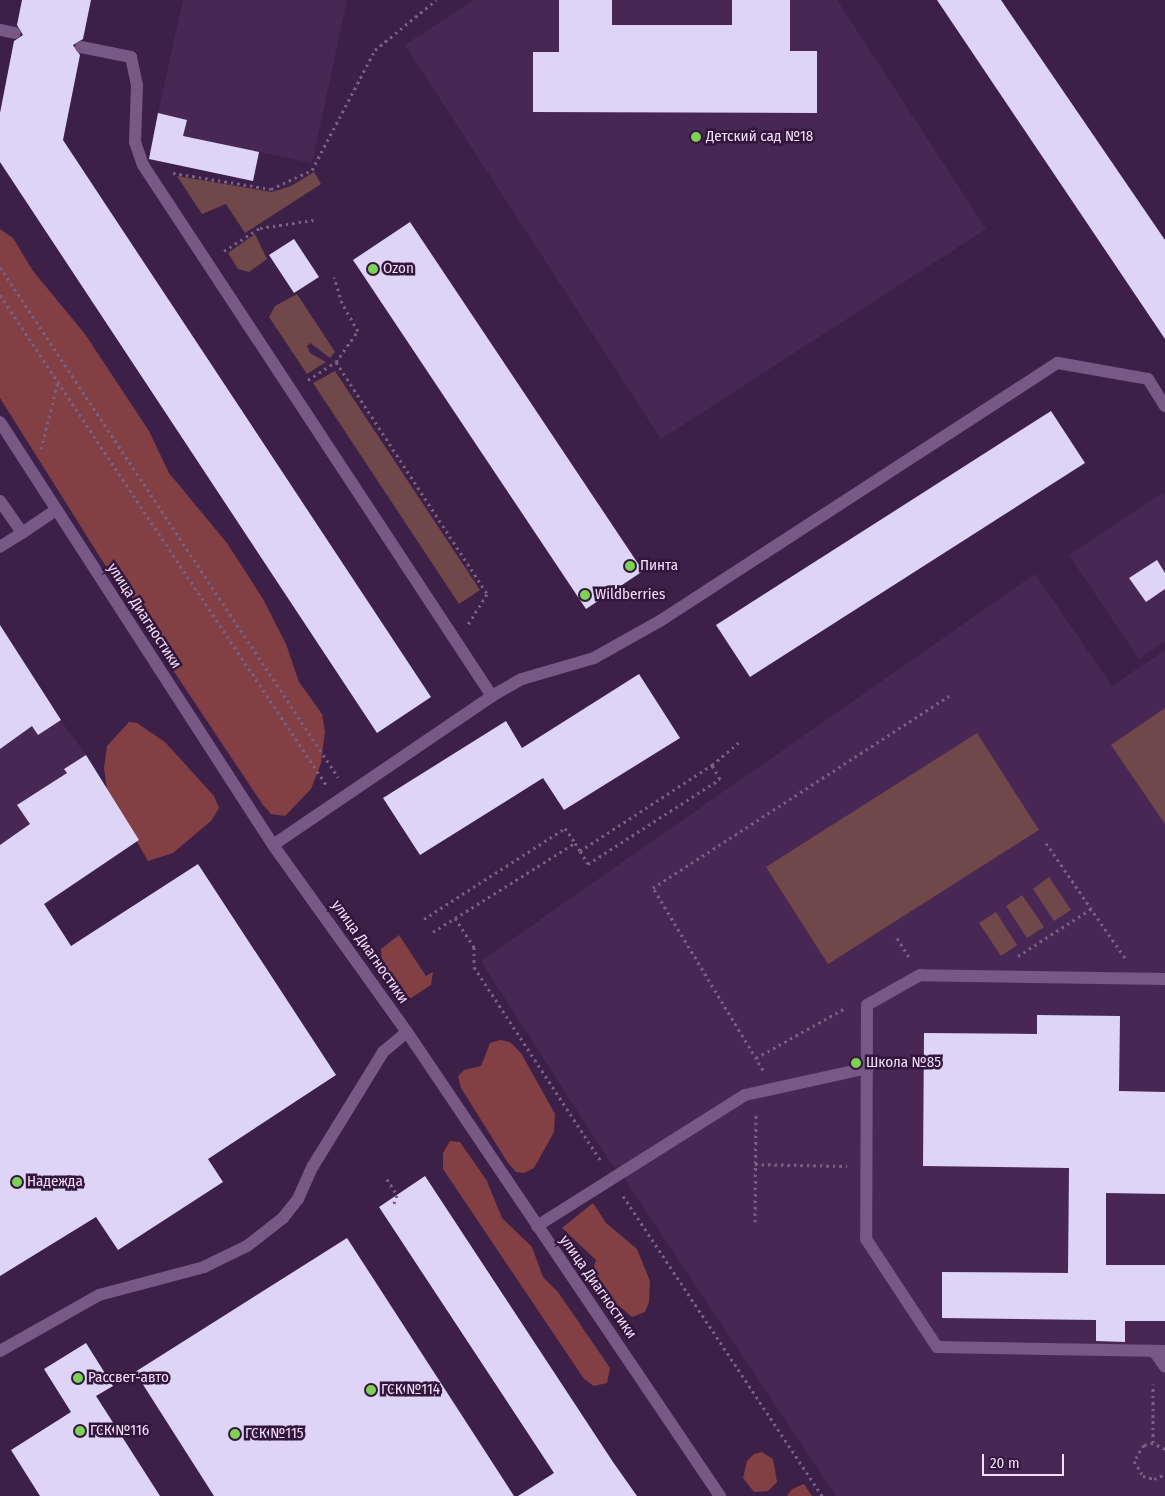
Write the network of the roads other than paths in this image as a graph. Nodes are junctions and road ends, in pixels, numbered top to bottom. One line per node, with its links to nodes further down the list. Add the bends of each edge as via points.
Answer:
1 (0, 30): 2 (street)
2 (16, 33)
3 (81, 47): 10 (street, via 131,57 137,85 135,142 148,172)
4 (1165, 406): 10 (street, via 1148,379 1058,363 660,622 594,658 522,679)
5 (0, 422): 7 (street, улица Диагностики)
6 (0, 501): 8 (street)
7 (56, 510): 8 (street); 11 (street, улица Диагностики)
8 (22, 533): 9 (street)
9 (0, 547)
10 (492, 696): 11 (street)
11 (273, 845): 13 (street, улица Диагностики)
12 (1165, 979): 14 (street, via 920,975 867,1006)
13 (407, 1032): 15 (street, улица Диагностики); 16 (street, via 383,1052 313,1166 298,1200 283,1218 247,1246 204,1267 99,1295)
14 (868, 1068): 15 (street, via 745,1095); 17 (street, via 866,1239 936,1347)
15 (537, 1226): 19 (street, улица Диагностики)
16 (0, 1351)
17 (1159, 1351): 18 (street)
18 (1165, 1367)
19 (720, 1496)

